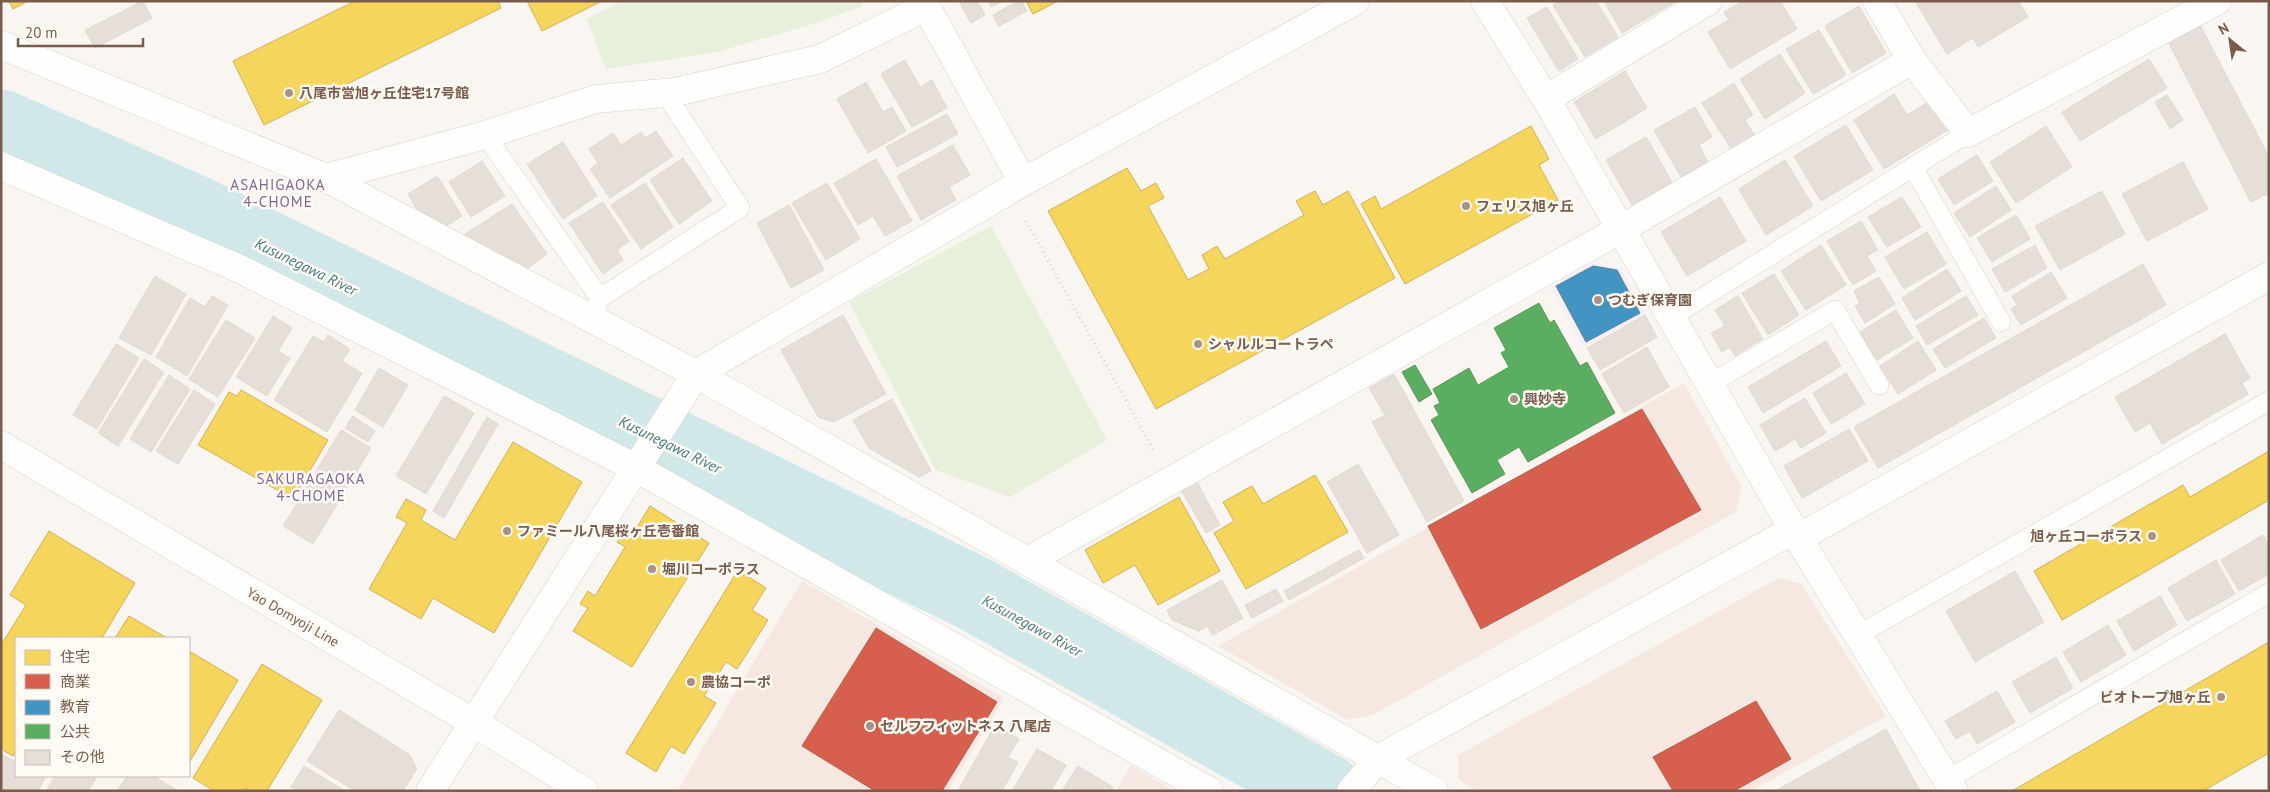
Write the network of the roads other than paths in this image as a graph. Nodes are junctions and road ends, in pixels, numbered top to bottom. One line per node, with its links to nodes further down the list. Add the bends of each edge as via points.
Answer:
1 (1355, 1): 16 (street)
2 (1486, 1): 10 (street)
3 (1708, 1): 10 (street)
4 (1877, 1): 8 (street)
5 (2217, 1): 11 (street)
6 (925, 4): 9 (street, via 820,59); 16 (street)
7 (1, 45): 15 (street)
8 (1912, 60): 11 (street); 17 (street)
9 (665, 93): 12 (street, via 596,99); 19 (lane, via 740,208)
10 (1546, 99): 17 (street)
11 (1968, 133): 14 (lane)
12 (485, 135): 15 (street); 19 (lane)
13 (1, 166): 27 (street, via 240,269)
14 (1913, 168): 20 (lane); 21 (lane)
15 (326, 178): 19 (street)
16 (1016, 186): 22 (street)
17 (1621, 230): 20 (street); 29 (street)
18 (2269, 276): 28 (street)
19 (596, 308): 22 (street)
20 (1671, 317): 23 (street)
21 (2001, 322)
22 (696, 374): 27 (street); 29 (street)
23 (1710, 384): 24 (lane, via 1835,310); 28 (street)
24 (1879, 385)
25 (2269, 401): 31 (lane)
26 (1, 445): 32 (street, Yao Domyoji Line)
27 (636, 468): 32 (street); 37 (street)
28 (1795, 534): 31 (street); 33 (street)
29 (1027, 561): 33 (street)
30 (2269, 593): 34 (lane)
31 (1858, 635): 34 (street)
32 (473, 722): 35 (street); 36 (street, Yao Domyoji Line)
33 (1378, 759): 38 (street); 39 (street)
34 (1951, 785)
35 (430, 791)
36 (584, 791)
37 (1209, 791)
38 (1351, 791)
39 (1434, 791)

